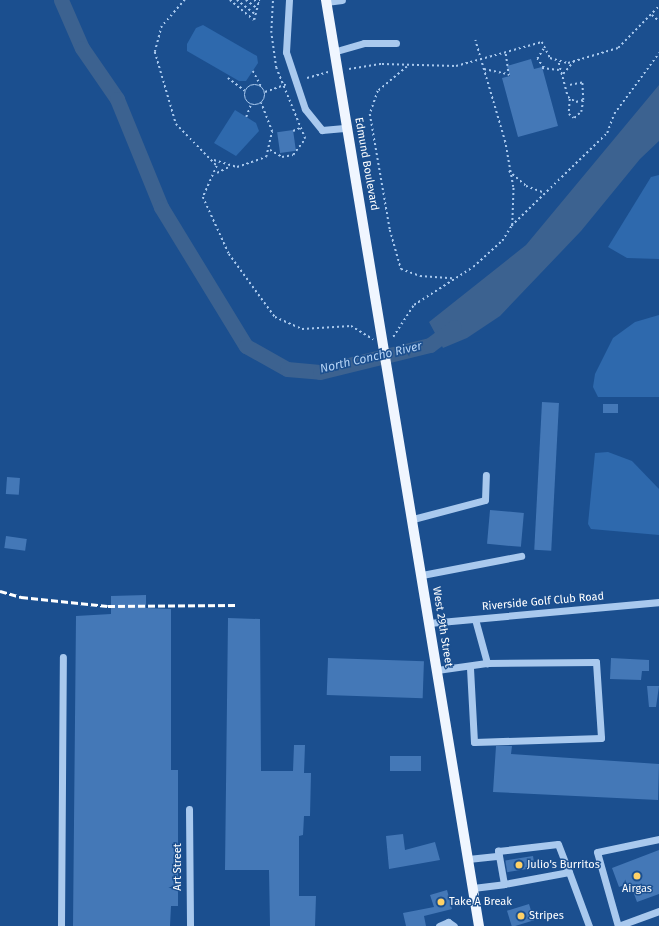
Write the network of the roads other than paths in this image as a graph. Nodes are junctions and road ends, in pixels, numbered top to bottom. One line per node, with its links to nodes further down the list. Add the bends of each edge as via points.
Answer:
1 (289, 0): 6 (street, via 286,52 305,109 322,130)
2 (342, 0): 3 (street)
3 (326, 1): 5 (main road, Edmund Boulevard)
4 (396, 43): 5 (street, via 364,44)
5 (333, 52): 6 (main road, Edmund Boulevard)
6 (347, 128): 7 (main road, Edmund Boulevard)
7 (384, 332): 9 (main road, West 29th Street)
8 (486, 475): 9 (street, via 485,500)
9 (413, 519): 11 (main road, West 29th Street)
10 (521, 556): 11 (street)
11 (422, 575): 14 (main road, West 29th Street)
12 (659, 602): 13 (street, Riverside Golf Club Road)
13 (475, 619): 14 (street, Riverside Golf Club Road); 16 (street)
14 (429, 623): 18 (main road, West 29th Street)
15 (63, 657): 27 (street)
16 (487, 663): 17 (street); 17 (street, via 596,662 601,738 474,742)
17 (470, 667): 18 (street)
18 (437, 670): 22 (main road, West 29th Street)
19 (189, 809): 28 (street, Art Street)
20 (659, 839): 33 (street, via 597,852)
21 (499, 856): 22 (street); 23 (street, via 498,851 558,844); 24 (street)
22 (468, 859): 25 (main road, West 29th Street)
23 (569, 872): 24 (street); 32 (street)
24 (504, 884): 25 (street)
25 (473, 888): 31 (main road, West 29th Street)
26 (659, 911): 33 (street)
27 (61, 926)
28 (190, 926)
29 (439, 926): 30 (street, via 448,922)
30 (454, 926)
31 (479, 926)
32 (589, 926)
33 (618, 926)

